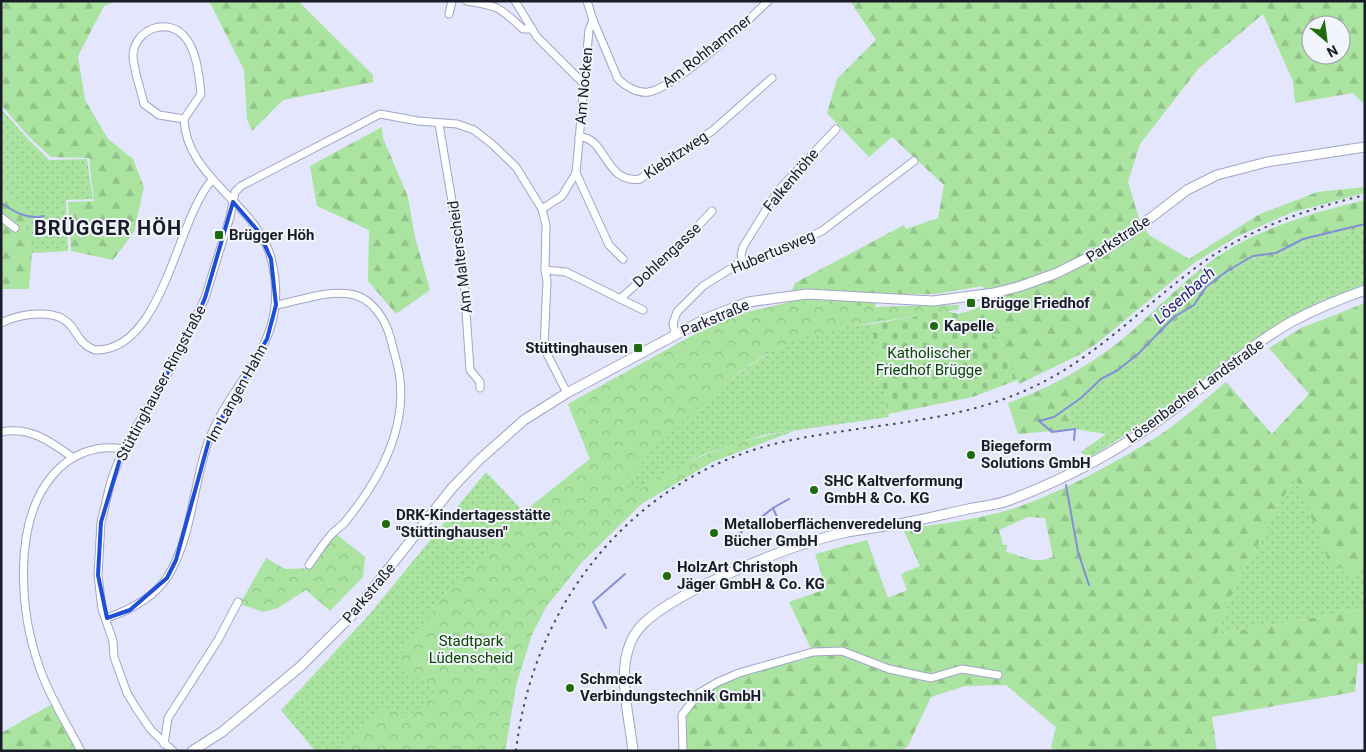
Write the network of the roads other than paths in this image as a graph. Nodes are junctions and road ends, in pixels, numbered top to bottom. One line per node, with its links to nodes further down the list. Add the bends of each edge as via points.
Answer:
1 (452, 1): 6 (street)
2 (467, 1): 8 (street, via 494,5 513,17 522,29)
3 (515, 1): 8 (street)
4 (587, 1): 7 (street)
5 (768, 1): 7 (street, Am Rohhammer, via 683,73 666,86 648,93 626,86 618,79)
6 (449, 14)
7 (594, 20): 10 (street, Am Nocken, via 589,30)
8 (532, 29): 10 (street)
9 (772, 78): 14 (street, Kiebitzweg, via 712,131 640,179 630,181 619,176 592,141)
10 (585, 85): 14 (street, Am Nocken)
11 (184, 119): 11 (street, via 159,115 144,104 133,56 142,36 159,26 176,29 191,45 201,94); 18 (street, Im Langen Hahn, via 188,138)
12 (439, 124): 19 (street, Stüttinghauser Ringstraße, via 380,114 260,174 235,192); 20 (street, Stüttinghauser Ringstraße, via 465,126 492,144 516,167); 33 (street, Am Malterscheid, via 463,267 470,370 480,382)
13 (836, 129): 25 (street, Falkenhöhe, via 777,192 743,247 740,255)
14 (579, 137): 17 (street, Am Nocken)
15 (1365, 147): 32 (street, Parkstraße, via 1267,162 1218,175 1188,190 1134,231 1101,251 1057,273 1021,286 933,301 842,295 780,297 726,309)
16 (914, 161): 25 (street, Hubertusweg, via 822,231 784,249)
17 (576, 173): 20 (street, Am Nocken, via 562,196); 24 (street, Am Nocken, via 609,245)
18 (212, 180): 19 (street, Im Langen Hahn); 31 (street, via 200,196 166,282 151,311 131,337 114,346 94,350 77,337 72,326 59,318 36,314)
19 (233, 202): 29 (street, Im Langen Hahn, via 259,232 269,251); 36 (street, Stüttinghauser Ringstraße, via 205,298 188,338)
20 (542, 209): 26 (street, Stüttinghauser Ringstraße, via 546,225)
21 (712, 210): 28 (street, Dohlengasse, via 684,242)
22 (1, 217): 23 (street)
23 (15, 228)
24 (623, 259)
25 (744, 261): 32 (street, Hubertusweg, via 703,286 677,312 673,323)
26 (545, 270): 28 (street, Dohlengasse, via 566,272); 34 (street, Stüttinghauser Ringstraße, via 544,348)
27 (1365, 290): 46 (street, Lösenbacher Landstraße, via 1291,322 1155,424 1067,475 1008,501 843,533 813,542 705,585 656,613 634,634 625,659 625,688)
28 (620, 299): 30 (street, Dohlengasse)
29 (276, 305): 38 (street, via 330,293 353,294 366,301 376,309 386,325 400,380 400,407 386,459 344,523 331,534); 40 (street, Im Langen Hahn, via 256,362 209,440 176,560 167,578 130,610)
30 (643, 310)
31 (1, 322)
32 (675, 334): 34 (street, Parkstraße)
33 (480, 388)
34 (567, 393): 45 (street, Parkstraße, via 524,420 479,460 452,488 353,614 301,666 222,732)
35 (1, 432): 37 (street, via 16,429 30,432)
36 (123, 449): 37 (street, via 99,448); 40 (street, Stüttinghauser Ringstraße, via 101,522 98,575 102,609)
37 (72, 457): 43 (street, via 50,479 38,500 31,518 24,571 28,625 40,668)
38 (309, 565)
39 (238, 602): 42 (street, via 218,640 168,718)
40 (107, 618): 42 (street, Stüttinghauser Ringstraße, via 112,649 127,693)
41 (998, 676): 47 (street, via 962,669 931,678 889,669 842,651 813,652 732,676 699,693 682,715)
42 (164, 744): 44 (street, Stüttinghauser Ringstraße)
43 (81, 751)
44 (172, 751)
45 (192, 751)
46 (633, 751)
47 (683, 751)

